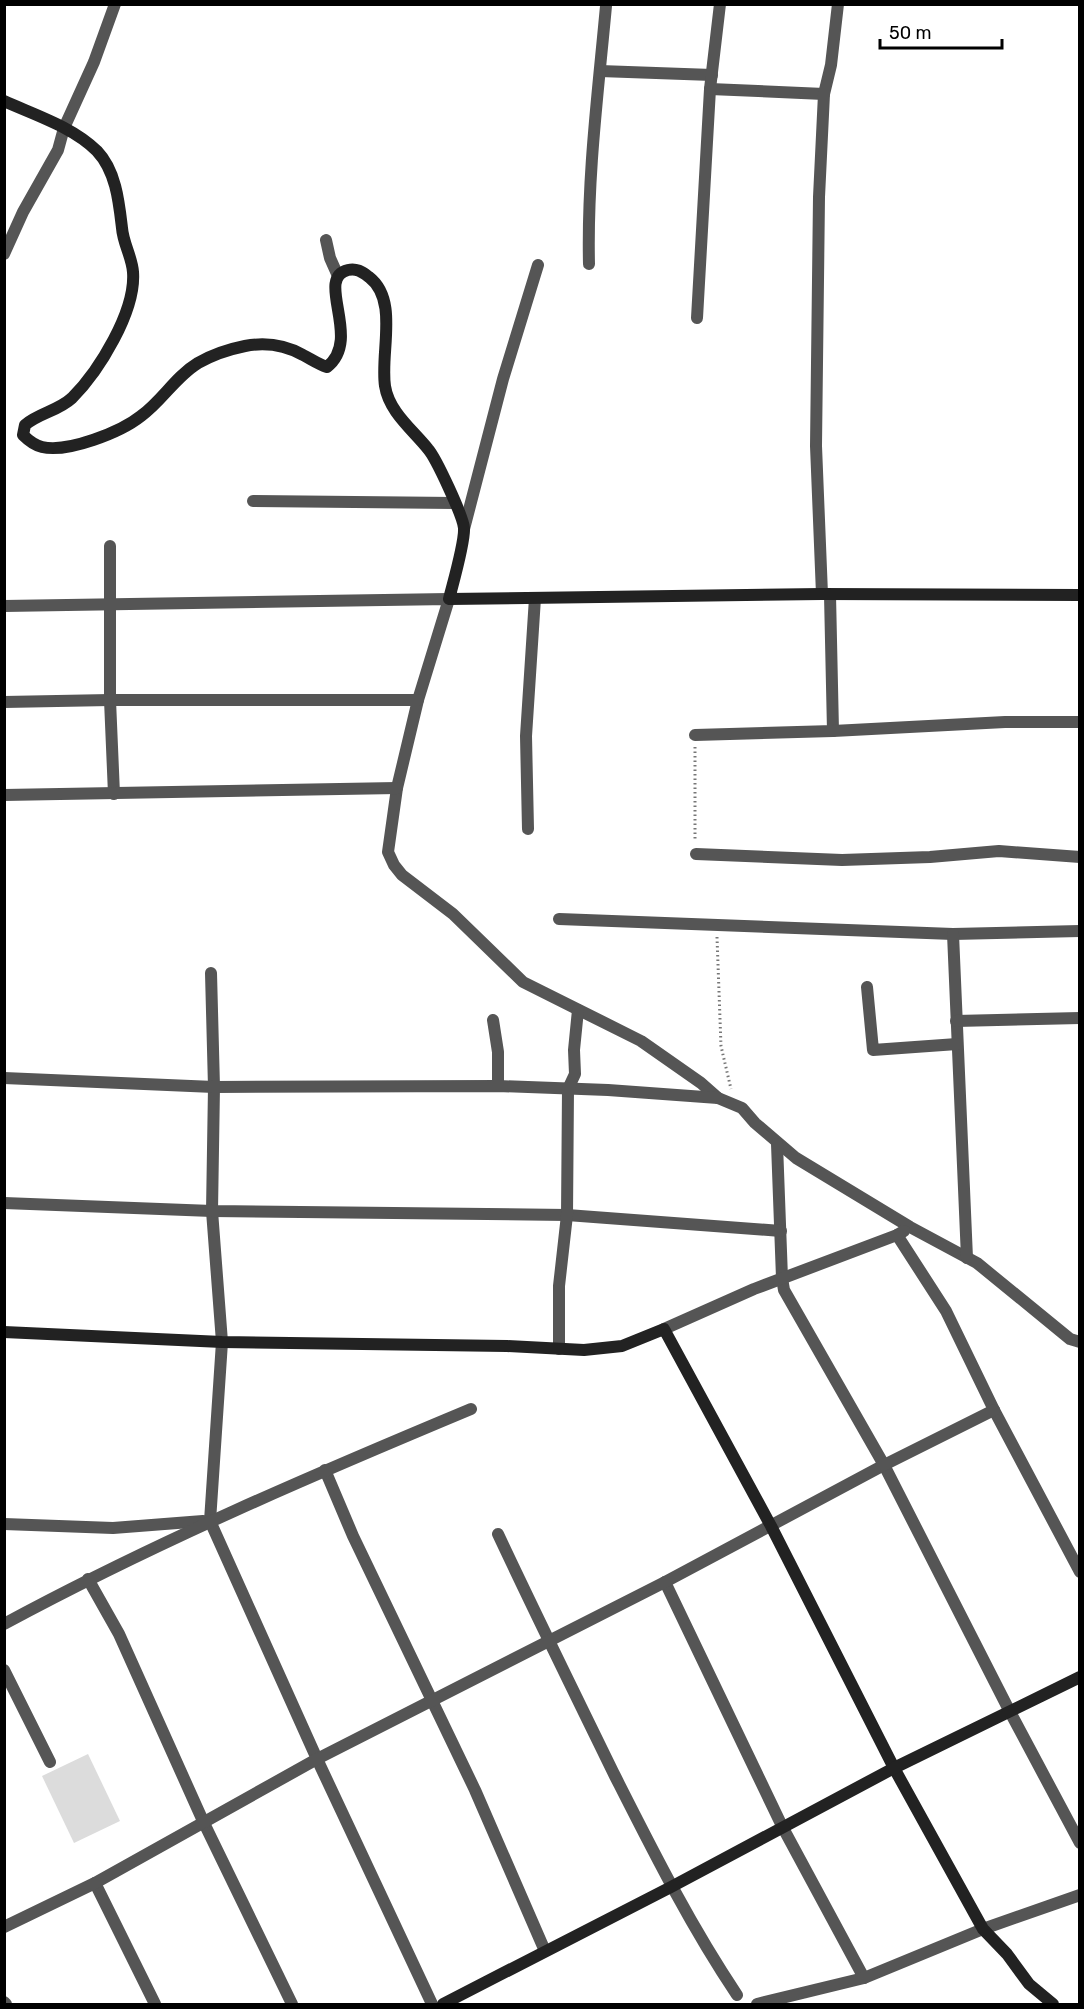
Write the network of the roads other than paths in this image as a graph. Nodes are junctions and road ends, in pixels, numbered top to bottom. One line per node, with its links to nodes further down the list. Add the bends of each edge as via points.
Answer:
1 (116, 4): 10 (street)
2 (720, 4): 6 (street)
3 (838, 4): 8 (street)
4 (606, 6): 5 (street)
5 (600, 71): 6 (street); 13 (street, via 591,150)
6 (712, 75): 7 (street)
7 (710, 89): 8 (street); 16 (street)
8 (824, 94): 21 (street, via 816,446)
9 (4, 101): 10 (street)
10 (64, 128): 12 (street, via 58,150); 15 (street, via 90,144 112,175 123,240 134,272 126,311 104,356 80,390 59,408 25,425 23,435 30,442 55,448 121,428 144,415 198,363 245,346 287,347 327,367 337,357 343,337 334,288)
11 (326, 240): 15 (street)
12 (4, 255)
13 (589, 264)
14 (538, 265): 19 (street)
15 (338, 276): 18 (street, via 358,270 374,282 385,299 385,388 402,419 430,451)
16 (697, 318)
17 (253, 501): 18 (street)
18 (455, 503): 19 (street)
19 (464, 529): 24 (street)
20 (110, 546): 25 (street)
21 (826, 595): 22 (street); 23 (street); 31 (street)
22 (1080, 595)
23 (535, 598): 24 (street); 36 (street, via 526,736)
24 (449, 600): 25 (street); 28 (street)
25 (111, 604): 26 (street); 27 (street)
26 (4, 606)
27 (110, 700): 28 (street); 29 (street); 34 (street)
28 (418, 700): 33 (street)
29 (4, 702)
30 (1080, 722): 31 (street)
31 (833, 731): 32 (street)
32 (694, 735)
33 (397, 788): 34 (street); 44 (street, via 388,852 402,875 453,915 518,978)
34 (114, 794): 35 (street)
35 (4, 795)
36 (528, 829)
37 (696, 854): 38 (street, via 842,860 999,851)
38 (1080, 857)
39 (559, 919): 41 (street)
40 (1080, 931): 41 (street)
41 (953, 934): 47 (street)
42 (211, 973): 51 (street)
43 (867, 987): 48 (street, via 873,1050)
44 (578, 1010): 52 (street, via 575,1074); 53 (street, via 641,1041)
45 (1080, 1018): 47 (street)
46 (494, 1020): 50 (street)
47 (956, 1021): 48 (street)
48 (957, 1044): 61 (street)
49 (4, 1078): 51 (street)
50 (498, 1086): 51 (street); 52 (street)
51 (214, 1087): 56 (street)
52 (568, 1089): 53 (street); 57 (street)
53 (718, 1098): 54 (street, via 742,1108)
54 (777, 1144): 58 (street); 59 (street)
55 (4, 1203): 56 (street)
56 (212, 1211): 57 (street); 65 (street)
57 (567, 1215): 59 (street); 67 (street, via 559,1287)
58 (910, 1227): 60 (street); 61 (street)
59 (781, 1231): 62 (street)
60 (897, 1235): 62 (street); 69 (street, via 946,1311)
61 (967, 1258): 66 (street, via 1070,1339)
62 (782, 1278): 63 (street); 70 (street, via 784,1290)
63 (664, 1329): 67 (street, via 622,1346); 74 (street)
64 (4, 1332): 65 (street)
65 (222, 1342): 67 (street); 72 (street)
66 (1080, 1342)
67 (559, 1349)
68 (471, 1409): 71 (street)
69 (994, 1410): 70 (street); 76 (street)
70 (884, 1466): 74 (street); 84 (street)
71 (325, 1470): 72 (street); 83 (street)
72 (210, 1521): 73 (street, via 113,1528); 77 (street); 85 (street)
73 (4, 1524)
74 (771, 1526): 78 (street); 87 (street)
75 (498, 1534): 80 (street)
76 (1080, 1572)
77 (88, 1579): 79 (street); 88 (street, via 119,1634)
78 (665, 1582): 80 (street); 89 (street)
79 (4, 1624)
80 (549, 1642): 83 (street); 92 (street)
81 (4, 1670): 86 (street)
82 (1080, 1677): 84 (street)
83 (431, 1701): 85 (street); 96 (street, via 475,1790)
84 (1009, 1710): 87 (street); 90 (street)
85 (317, 1759): 88 (street); 101 (street)
86 (50, 1762)
87 (894, 1768): 89 (street); 95 (street)
88 (203, 1821): 91 (street); 100 (street)
89 (782, 1826): 92 (street); 97 (street)
90 (1080, 1843)
91 (95, 1882): 94 (street); 99 (street)
92 (671, 1887): 96 (street); 98 (street)
93 (1080, 1895): 95 (street)
94 (4, 1927)
95 (983, 1929): 97 (street); 104 (street, via 1029,1984)
96 (545, 1951): 102 (street)
97 (864, 1978): 103 (street)
98 (737, 1995)
99 (155, 2004)
100 (292, 2004)
101 (432, 2004)
102 (443, 2004)
103 (757, 2004)
104 (1053, 2004)

